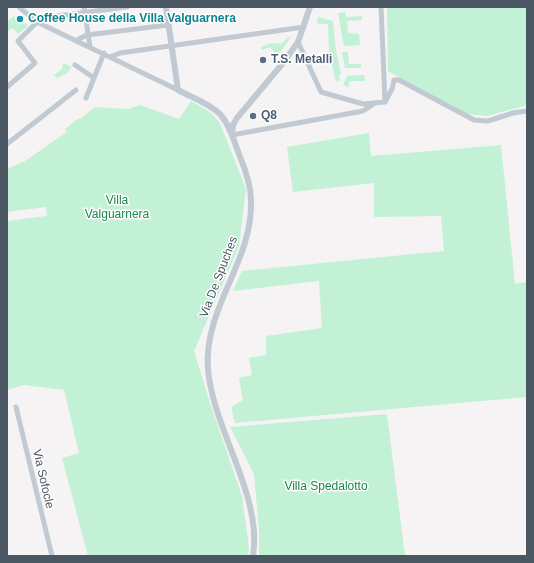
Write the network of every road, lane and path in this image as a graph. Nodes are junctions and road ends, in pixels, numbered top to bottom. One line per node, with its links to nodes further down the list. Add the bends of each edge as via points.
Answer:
1 (19, 7): 8 (street, Via De Spuches)
2 (84, 7): 7 (street)
3 (127, 7): 7 (street)
4 (166, 7): 9 (street)
5 (310, 7): 10 (street)
6 (381, 7): 24 (street)
7 (84, 13): 8 (street); 11 (street)
8 (35, 21): 12 (street, Via De Spuches); 20 (street, via 18,41 35,63)
9 (168, 25): 11 (street); 14 (street)
10 (304, 27): 13 (street); 14 (street)
11 (88, 35): 12 (street); 15 (street)
12 (77, 40): 15 (street, Via De Spuches)
13 (298, 42): 25 (street, via 321,92 363,104); 28 (street)
14 (171, 45): 17 (street); 22 (street)
15 (90, 47): 16 (street, Via De Spuches)
16 (104, 53): 17 (street, Via De Spuches); 19 (street)
17 (112, 56): 22 (street, Via De Spuches)
18 (75, 65): 19 (street)
19 (94, 78): 23 (street)
20 (7, 87)
21 (76, 90): 30 (street)
22 (178, 90): 27 (street, Via De Spuches)
23 (86, 98)
24 (385, 102): 25 (street); 26 (street, via 394,80 399,80 474,120 488,121 512,113)
25 (375, 103): 29 (street, via 363,111)
26 (527, 112)
27 (221, 115): 28 (street); 29 (street, Via De Spuches)
28 (237, 118): 29 (street)
29 (232, 135): 33 (street, Via De Spuches, via 250,189 252,203 240,256 210,332 208,364 213,399 254,525)
30 (7, 144)
31 (16, 407): 32 (street, Via Sofocle)
32 (52, 556)
33 (253, 556)

